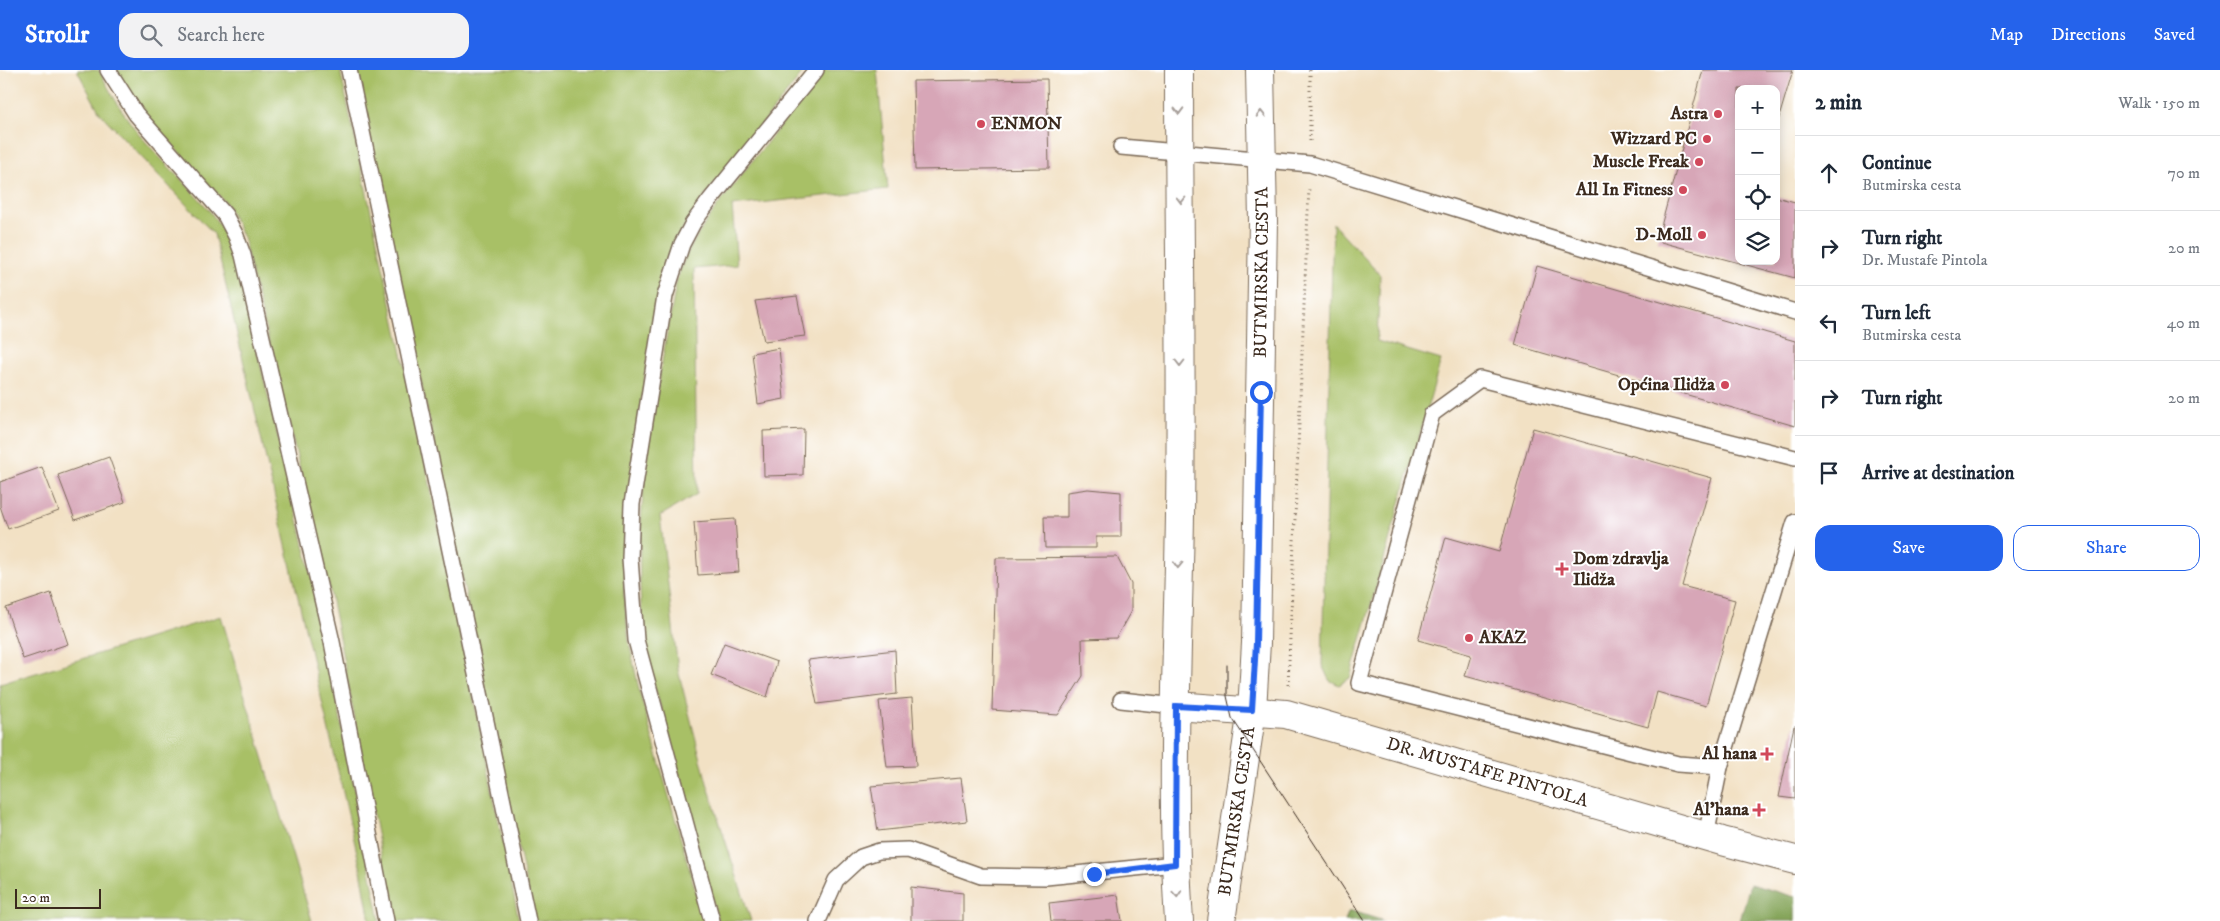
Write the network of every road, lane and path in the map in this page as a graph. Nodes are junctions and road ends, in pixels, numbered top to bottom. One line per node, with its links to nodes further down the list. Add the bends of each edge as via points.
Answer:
1 (108, 70): 22 (lane, via 136,114 225,215 243,254 332,642)
2 (349, 70): 23 (lane)
3 (816, 70): 24 (lane, via 710,200 682,244 665,296 632,504 630,558 636,640)
4 (1179, 70): 8 (main road, one-way to 8)
5 (1260, 70): 9 (main road, BUTMIRSKA CESTA, one-way to 5)
6 (1310, 70): 10 (path)
7 (1121, 147): 8 (lane)
8 (1180, 152): 9 (lane); 15 (main road, one-way to 15, via 1180,506)
9 (1262, 158): 10 (lane); 16 (main road, BUTMIRSKA CESTA, via 1261,392)
10 (1310, 164): 11 (lane); 17 (path)
11 (1795, 312)
12 (1795, 458): 18 (lane, via 1480,379 1432,414 1359,683 1678,764)
13 (1795, 522): 18 (lane)
14 (1121, 700): 15 (lane)
15 (1176, 706): 16 (main road, DR. MUSTAFE PINTOLA); 21 (main road)
16 (1252, 710): 17 (main road, DR. MUSTAFE PINTOLA); 27 (main road, BUTMIRSKA CESTA)
17 (1286, 714): 19 (main road, DR. MUSTAFE PINTOLA)
18 (1720, 767): 19 (lane)
19 (1706, 836): 20 (main road, DR. MUSTAFE PINTOLA)
20 (1795, 860)
21 (1175, 864): 25 (lane, via 1046,877 981,876 908,850 879,851 861,857 836,880); 26 (main road, one-way to 26)
22 (386, 921)
23 (528, 921)
24 (712, 921)
25 (818, 921)
26 (1179, 921)
27 (1221, 921)

